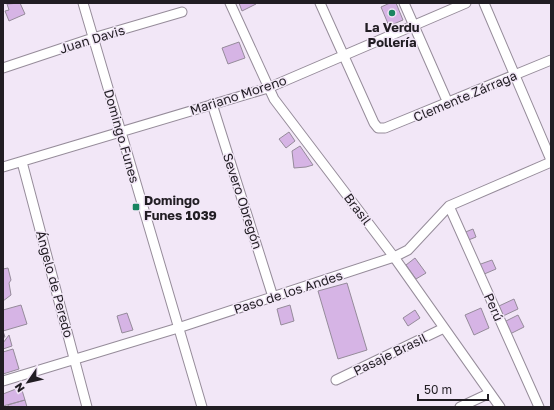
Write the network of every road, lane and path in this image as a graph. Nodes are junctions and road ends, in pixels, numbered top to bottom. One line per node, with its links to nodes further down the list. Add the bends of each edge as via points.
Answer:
1 (83, 3): 9 (street, Domingo Funes)
2 (230, 3): 14 (street, Brasil)
3 (320, 3): 10 (street)
4 (404, 3): 8 (street)
5 (466, 3): 8 (street, Mariano Moreno)
6 (484, 3): 13 (street)
7 (182, 12): 9 (street, Juan Davis)
8 (413, 26): 10 (street, Mariano Moreno); 15 (street)
9 (93, 38): 12 (street, Juan Davis); 17 (street, Domingo Funes)
10 (344, 56): 14 (street, Mariano Moreno); 15 (street, Clemente Zárraga, via 378,128 385,128)
11 (551, 60): 13 (street, Clemente Zárraga)
12 (3, 68)
13 (514, 75): 15 (street, Clemente Zárraga); 18 (street)
14 (268, 88): 16 (street, Mariano Moreno); 22 (street, Brasil)
15 (448, 103)
16 (212, 104): 17 (street, Mariano Moreno); 23 (street, Severo Obregón)
17 (121, 132): 19 (street, Mariano Moreno); 24 (street, Domingo Funes)
18 (551, 161): 21 (street, Paso de los Andes)
19 (22, 162): 20 (street, Mariano Moreno); 26 (street, Ángelo de Peredo)
20 (3, 167)
21 (449, 206): 22 (street, Paso de los Andes, via 408,250); 34 (street, Perú)
22 (394, 257): 23 (street, Paso de los Andes); 25 (street, Brasil)
23 (274, 297): 24 (street, Paso de los Andes)
24 (178, 328): 26 (street, Paso de los Andes); 31 (street, Domingo Funes)
25 (444, 328): 27 (street, Pasaje Brasil); 29 (street, Brasil)
26 (75, 359): 28 (street, Paso de los Andes); 30 (street, Ángelo de Peredo)
27 (336, 380)
28 (3, 381)
29 (490, 393): 32 (street); 33 (street, Brasil)
30 (88, 407)
31 (202, 407)
32 (460, 407)
33 (500, 407)
34 (539, 407)

